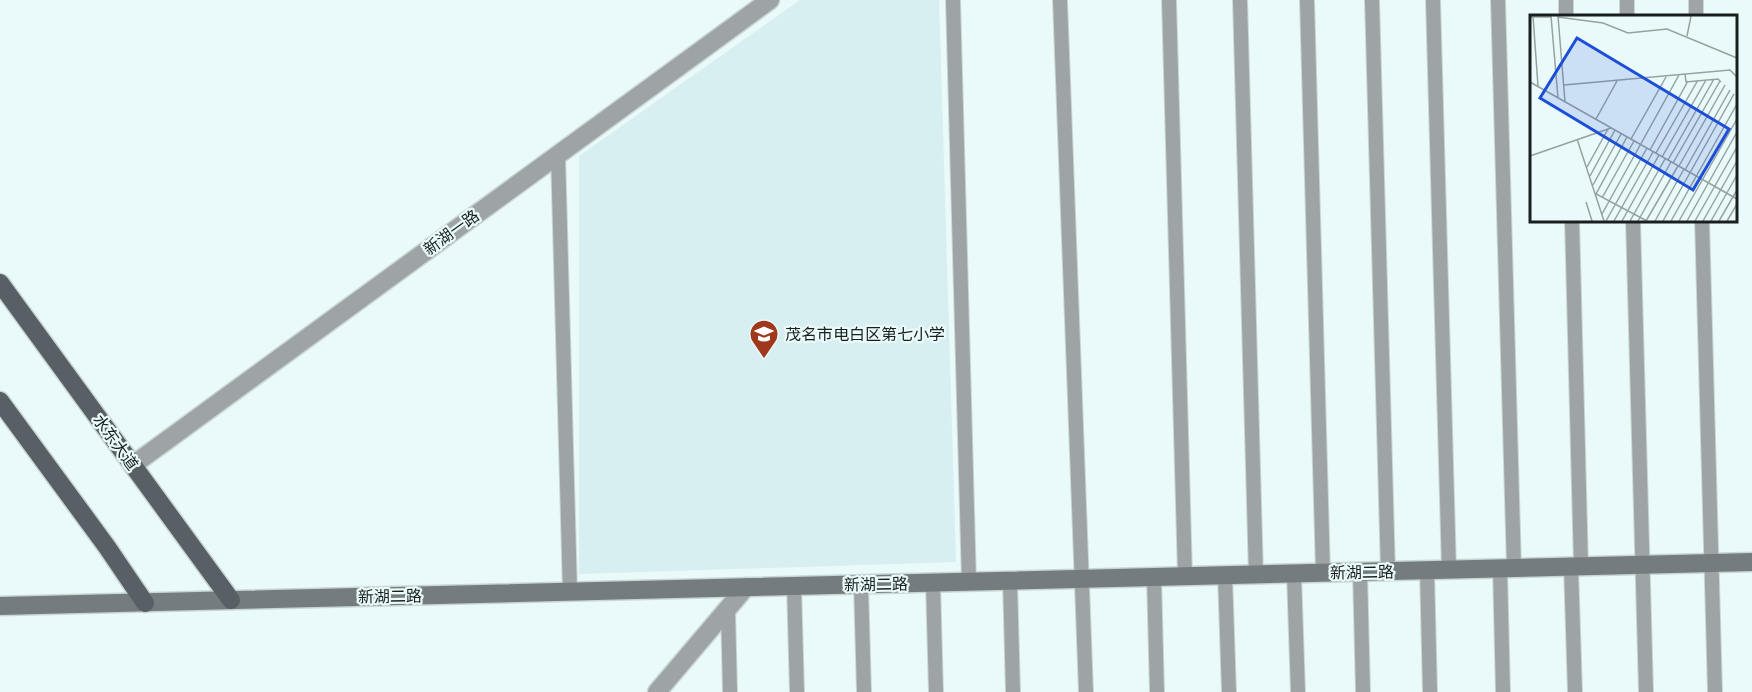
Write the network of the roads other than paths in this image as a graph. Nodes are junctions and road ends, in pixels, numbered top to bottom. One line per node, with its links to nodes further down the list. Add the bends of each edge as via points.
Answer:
1 (770, 0): 10 (street, 新湖一路)
2 (953, 0): 34 (lane)
3 (1060, 0): 32 (lane)
4 (1169, 0): 30 (lane)
5 (1240, 0): 29 (lane)
6 (1307, 0): 26 (lane)
7 (1372, 0): 24 (lane)
8 (1433, 0): 23 (lane)
9 (1498, 0): 21 (lane)
10 (558, 154): 16 (street, 新湖一路); 39 (lane)
11 (1572, 222): 20 (lane)
12 (1633, 222): 19 (lane)
13 (1702, 222): 18 (lane)
14 (0, 283): 16 (main road, 水东大道)
15 (0, 400): 41 (main road)
16 (133, 465): 40 (main road, 水东大道)
17 (1752, 562): 18 (main road, 新湖二路)
18 (1711, 563): 19 (main road, 新湖二路); 59 (lane)
19 (1642, 565): 20 (main road, 新湖二路); 58 (lane)
20 (1576, 567): 21 (main road, 新湖二路); 57 (lane)
21 (1507, 568): 23 (main road, 新湖二路); 56 (lane)
22 (1427, 570): 23 (main road, 新湖二路); 24 (main road, 新湖二路); 55 (lane)
23 (1449, 570)
24 (1388, 571): 25 (main road, 新湖二路)
25 (1360, 572): 26 (main road, 新湖二路); 54 (lane)
26 (1323, 573): 27 (main road, 新湖二路)
27 (1294, 574): 29 (main road, 新湖二路); 53 (lane)
28 (1225, 575): 29 (main road, 新湖二路); 30 (main road, 新湖二路); 52 (lane)
29 (1256, 575)
30 (1185, 576): 31 (main road, 新湖二路)
31 (1154, 577): 32 (main road, 新湖二路); 51 (lane)
32 (1083, 579): 33 (main road, 新湖二路); 50 (lane)
33 (1010, 581): 34 (main road, 新湖二路); 49 (lane)
34 (969, 582): 35 (main road, 新湖二路)
35 (933, 583): 36 (main road, 新湖二路); 48 (lane)
36 (861, 585): 37 (main road, 新湖二路); 47 (lane)
37 (794, 586): 38 (main road, 新湖二路); 46 (lane)
38 (746, 587): 39 (main road, 新湖二路); 43 (street)
39 (570, 592): 40 (main road, 新湖二路)
40 (231, 600): 41 (main road, 新湖二路)
41 (145, 603): 42 (main road, 新湖二路)
42 (0, 606)
43 (728, 609): 44 (street); 45 (lane)
44 (657, 692)
45 (730, 692)
46 (797, 692)
47 (864, 692)
48 (936, 692)
49 (1013, 692)
50 (1086, 692)
51 (1157, 692)
52 (1228, 692)
53 (1298, 692)
54 (1363, 692)
55 (1430, 692)
56 (1503, 692)
57 (1575, 692)
58 (1646, 692)
59 (1715, 692)

